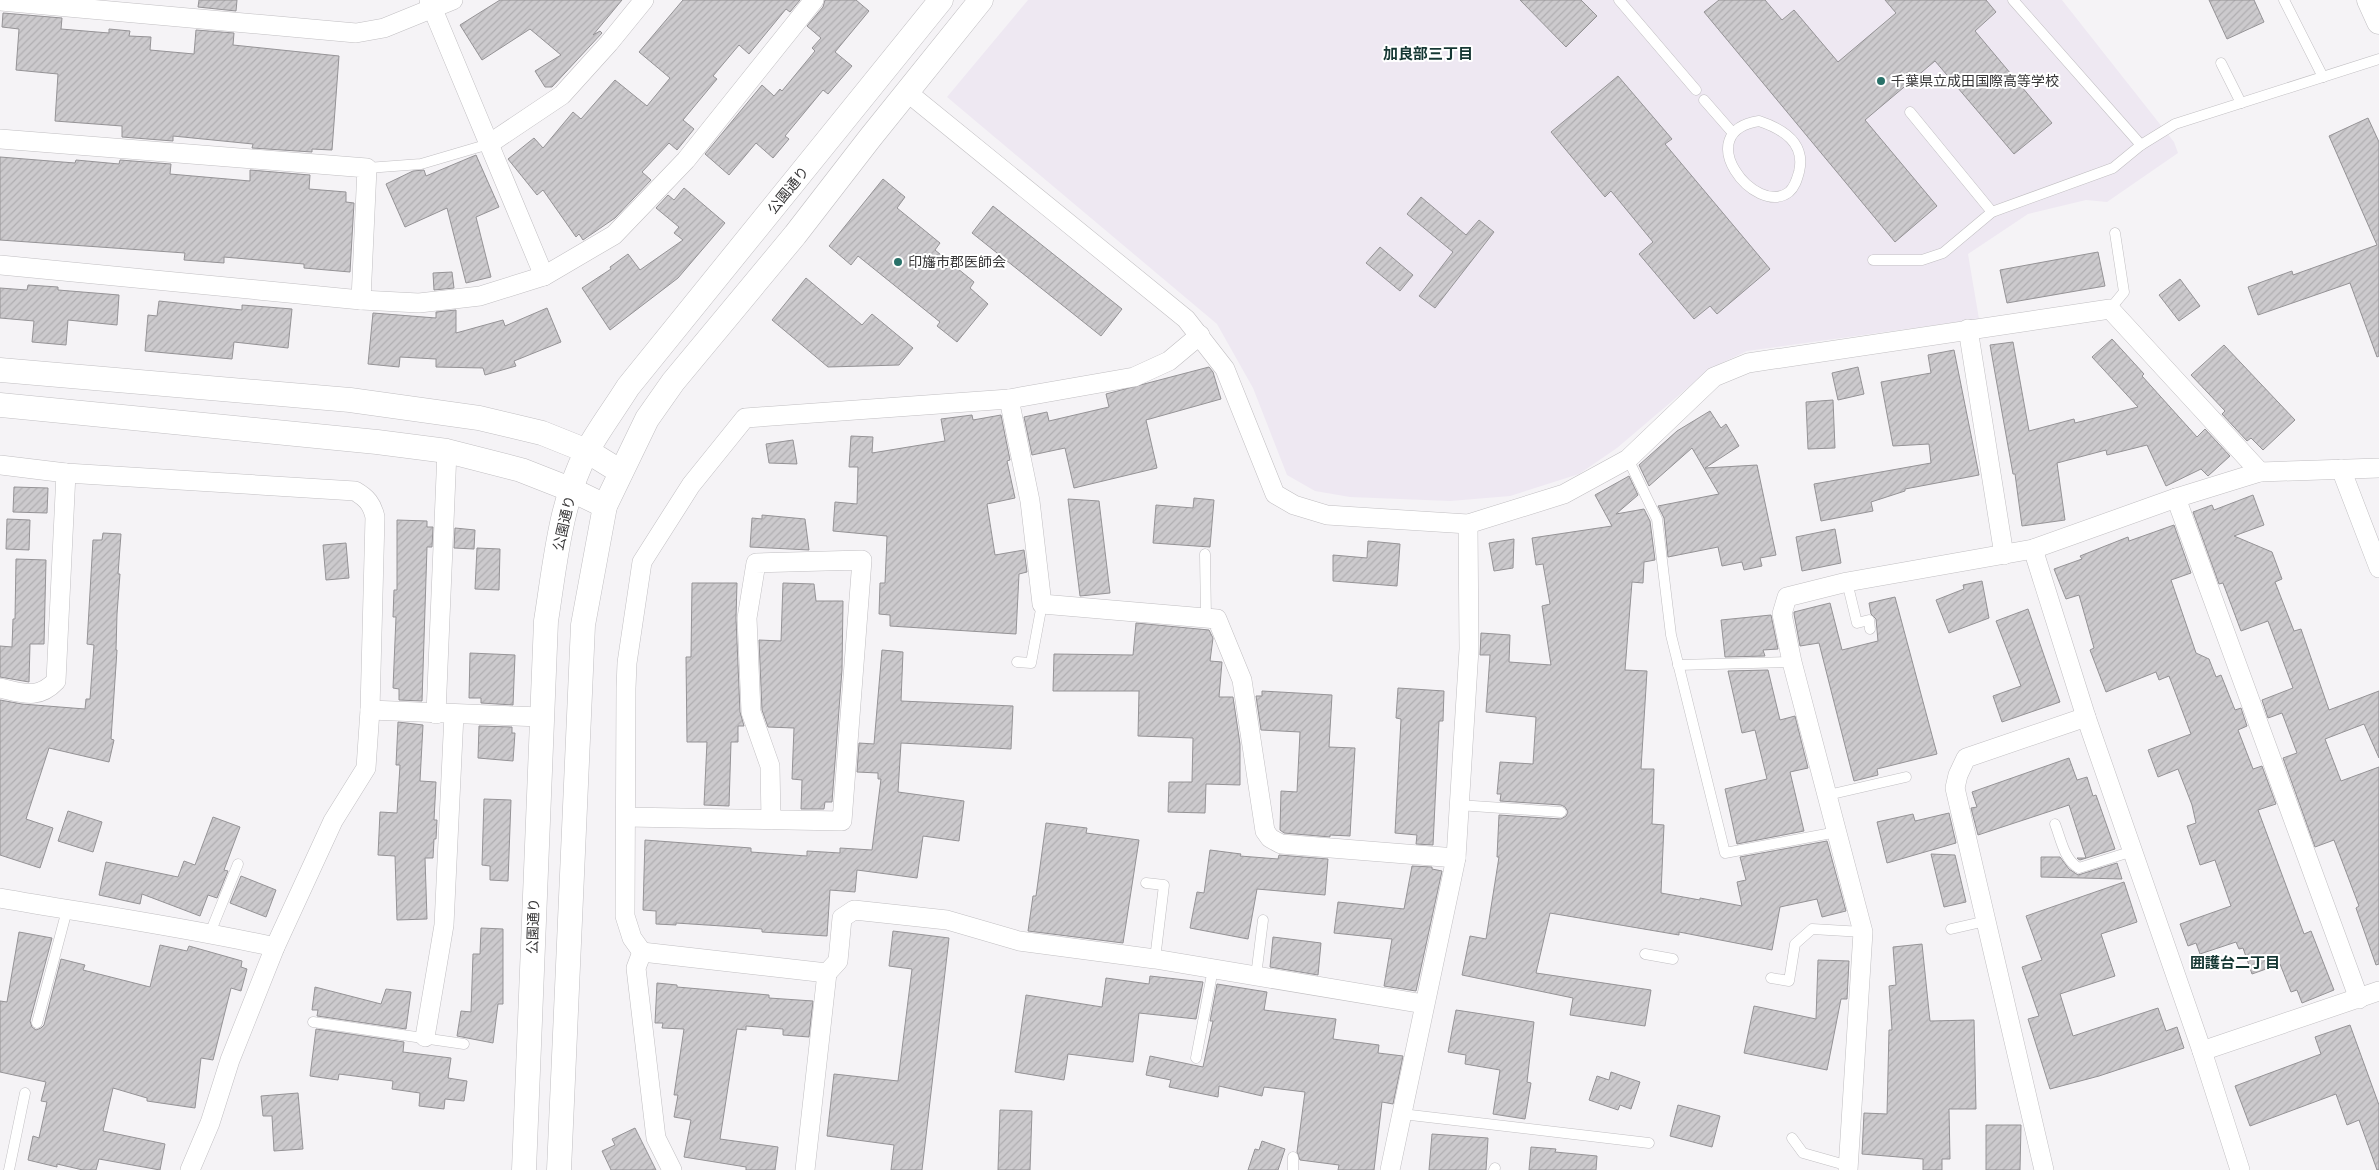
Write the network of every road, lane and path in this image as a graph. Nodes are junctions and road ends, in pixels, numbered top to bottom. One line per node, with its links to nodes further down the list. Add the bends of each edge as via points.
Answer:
1 (453, 0): 11 (street)
2 (644, 0): 23 (street, via 562,95)
3 (814, 0): 30 (street, via 686,160 643,207 614,235)
4 (942, 0): 39 (street, 公園通り, via 628,386)
5 (981, 0): 17 (street)
6 (1618, 0): 16 (lane)
7 (2013, 0): 24 (lane)
8 (2284, 0): 15 (lane)
9 (2369, 0): 12 (street)
10 (0, 1): 11 (street, via 356,33 384,28)
11 (431, 4): 23 (street)
12 (2379, 22)
13 (2379, 59): 15 (lane)
14 (2221, 63): 19 (lane)
15 (2323, 77): 19 (lane)
16 (1696, 90)
17 (907, 92): 34 (street, via 1186,319); 44 (street, via 796,235 673,382 647,419)
18 (1704, 100): 21 (lane)
19 (2241, 103): 24 (lane, via 2175,124)
20 (1910, 112): 26 (lane)
21 (1732, 132): 21 (lane, via 1745,123 1759,120 1790,136 1797,145 1801,164 1796,184 1789,192 1767,197 1750,188 1729,156 1727,147)
22 (0, 139): 25 (street)
23 (489, 144): 25 (lane, via 422,164); 30 (street)
24 (2141, 146): 26 (lane, via 2113,168)
25 (367, 168): 31 (street)
26 (1992, 212): 28 (lane, via 1943,253 1922,260)
27 (2115, 233): 32 (lane, via 2124,292)
28 (1874, 260)
29 (0, 265): 31 (street)
30 (544, 276): 31 (street, via 480,296 419,303 403,297)
31 (361, 300)
32 (2110, 309): 33 (street); 45 (street)
33 (1968, 329): 40 (street, via 1748,363 1714,377); 53 (street)
34 (1200, 335): 36 (street, via 1169,361 1134,376); 50 (street, via 1225,369 1275,494 1294,505 1327,515)
35 (0, 370): 39 (street, via 359,401 479,418 542,433)
36 (1009, 399): 56 (street, via 1030,501); 71 (street, via 745,418 691,485 642,562 627,663)
37 (0, 406): 38 (street)
38 (447, 451): 47 (street, via 521,470); 64 (street)
39 (587, 451): 44 (street); 47 (street, 公園通り)
40 (1628, 459): 50 (street, via 1564,494); 61 (lane, via 1657,519 1671,635)
41 (0, 465): 46 (street)
42 (2379, 468): 43 (street)
43 (2341, 469): 45 (street); 54 (street)
44 (621, 472): 49 (street)
45 (2260, 472): 48 (street)
46 (66, 473): 62 (street, via 56,681 46,692 33,694); 63 (street, via 355,491 365,497 375,517)
47 (572, 490): 49 (street); 65 (street, 公園通り, via 559,541 546,621)
48 (2176, 498): 51 (street); 96 (street)
49 (605, 506): 113 (street, via 583,625)
50 (1468, 524): 69 (street, via 1469,649)
51 (2033, 550): 53 (street); 66 (street)
52 (1205, 554): 57 (lane)
53 (2004, 555): 55 (street)
54 (2379, 568)
55 (1847, 582): 58 (lane, via 1857,623 1869,620); 60 (street, via 1787,597 1782,614)
56 (1042, 604): 57 (street); 59 (lane, via 1031,663)
57 (1206, 618): 76 (street, via 1217,619 1242,680 1265,831 1270,838 1281,844)
58 (1870, 629)
59 (1017, 662)
60 (1792, 662): 61 (lane); 68 (street)
61 (1678, 665): 74 (lane, via 1725,853)
62 (0, 688)
63 (370, 710): 64 (street); 86 (street, via 366,768 333,821)
64 (445, 714): 65 (street); 100 (street, via 444,926)
65 (541, 717): 112 (street, 公園通り)
66 (2086, 717): 75 (street); 82 (street, via 1966,758 1958,774 1955,788)
67 (1906, 777): 68 (lane)
68 (1828, 795): 74 (street)
69 (1458, 805): 70 (lane); 76 (street)
70 (1561, 812)
71 (626, 817): 72 (street); 87 (street, via 625,916 632,938)
72 (771, 820): 72 (street, via 770,766 751,712 747,618 756,563 862,560 842,821)
73 (2055, 824): 75 (lane, via 2066,856 2080,868)
74 (1837, 832): 84 (street)
75 (2133, 851): 102 (street)
76 (1456, 858): 97 (street)
77 (238, 864): 85 (lane)
78 (1146, 883): 89 (lane, via 1164,886)
79 (0, 898): 80 (street)
80 (67, 910): 85 (street); 99 (lane)
81 (1263, 920): 93 (lane)
82 (1986, 921): 83 (lane); 118 (street)
83 (1951, 929)
84 (1863, 932): 94 (lane, via 1812,929 1795,944 1789,981); 109 (street)
85 (210, 933): 86 (street)
86 (275, 947): 111 (street)
87 (642, 952): 92 (street); 114 (street, via 636,968 656,1138)
88 (1645, 954): 90 (lane)
89 (1155, 959): 91 (street); 92 (street, via 1019,941 947,920 854,910 842,918 838,961)
90 (1673, 959)
91 (1213, 969): 93 (street); 103 (lane)
92 (827, 973): 115 (street)
93 (1256, 976): 97 (street)
94 (1771, 978)
95 (2379, 991): 96 (street)
96 (2359, 999): 102 (street)
97 (1424, 1004): 105 (street)
98 (313, 1022): 100 (lane)
99 (37, 1023)
100 (425, 1037): 101 (lane)
101 (464, 1044)
102 (2202, 1051): 119 (street)
103 (1196, 1058)
104 (25, 1094): 110 (lane)
105 (1402, 1114): 107 (lane); 117 (street)
106 (1792, 1138): 109 (lane, via 1803,1153)
107 (1649, 1144)
108 (1293, 1157): 116 (lane)
109 (1849, 1168)
110 (9, 1170)
111 (190, 1170)
112 (524, 1170)
113 (559, 1170)
114 (672, 1170)
115 (805, 1170)
116 (1293, 1170)
117 (1390, 1170)
118 (2044, 1170)
119 (2240, 1170)

